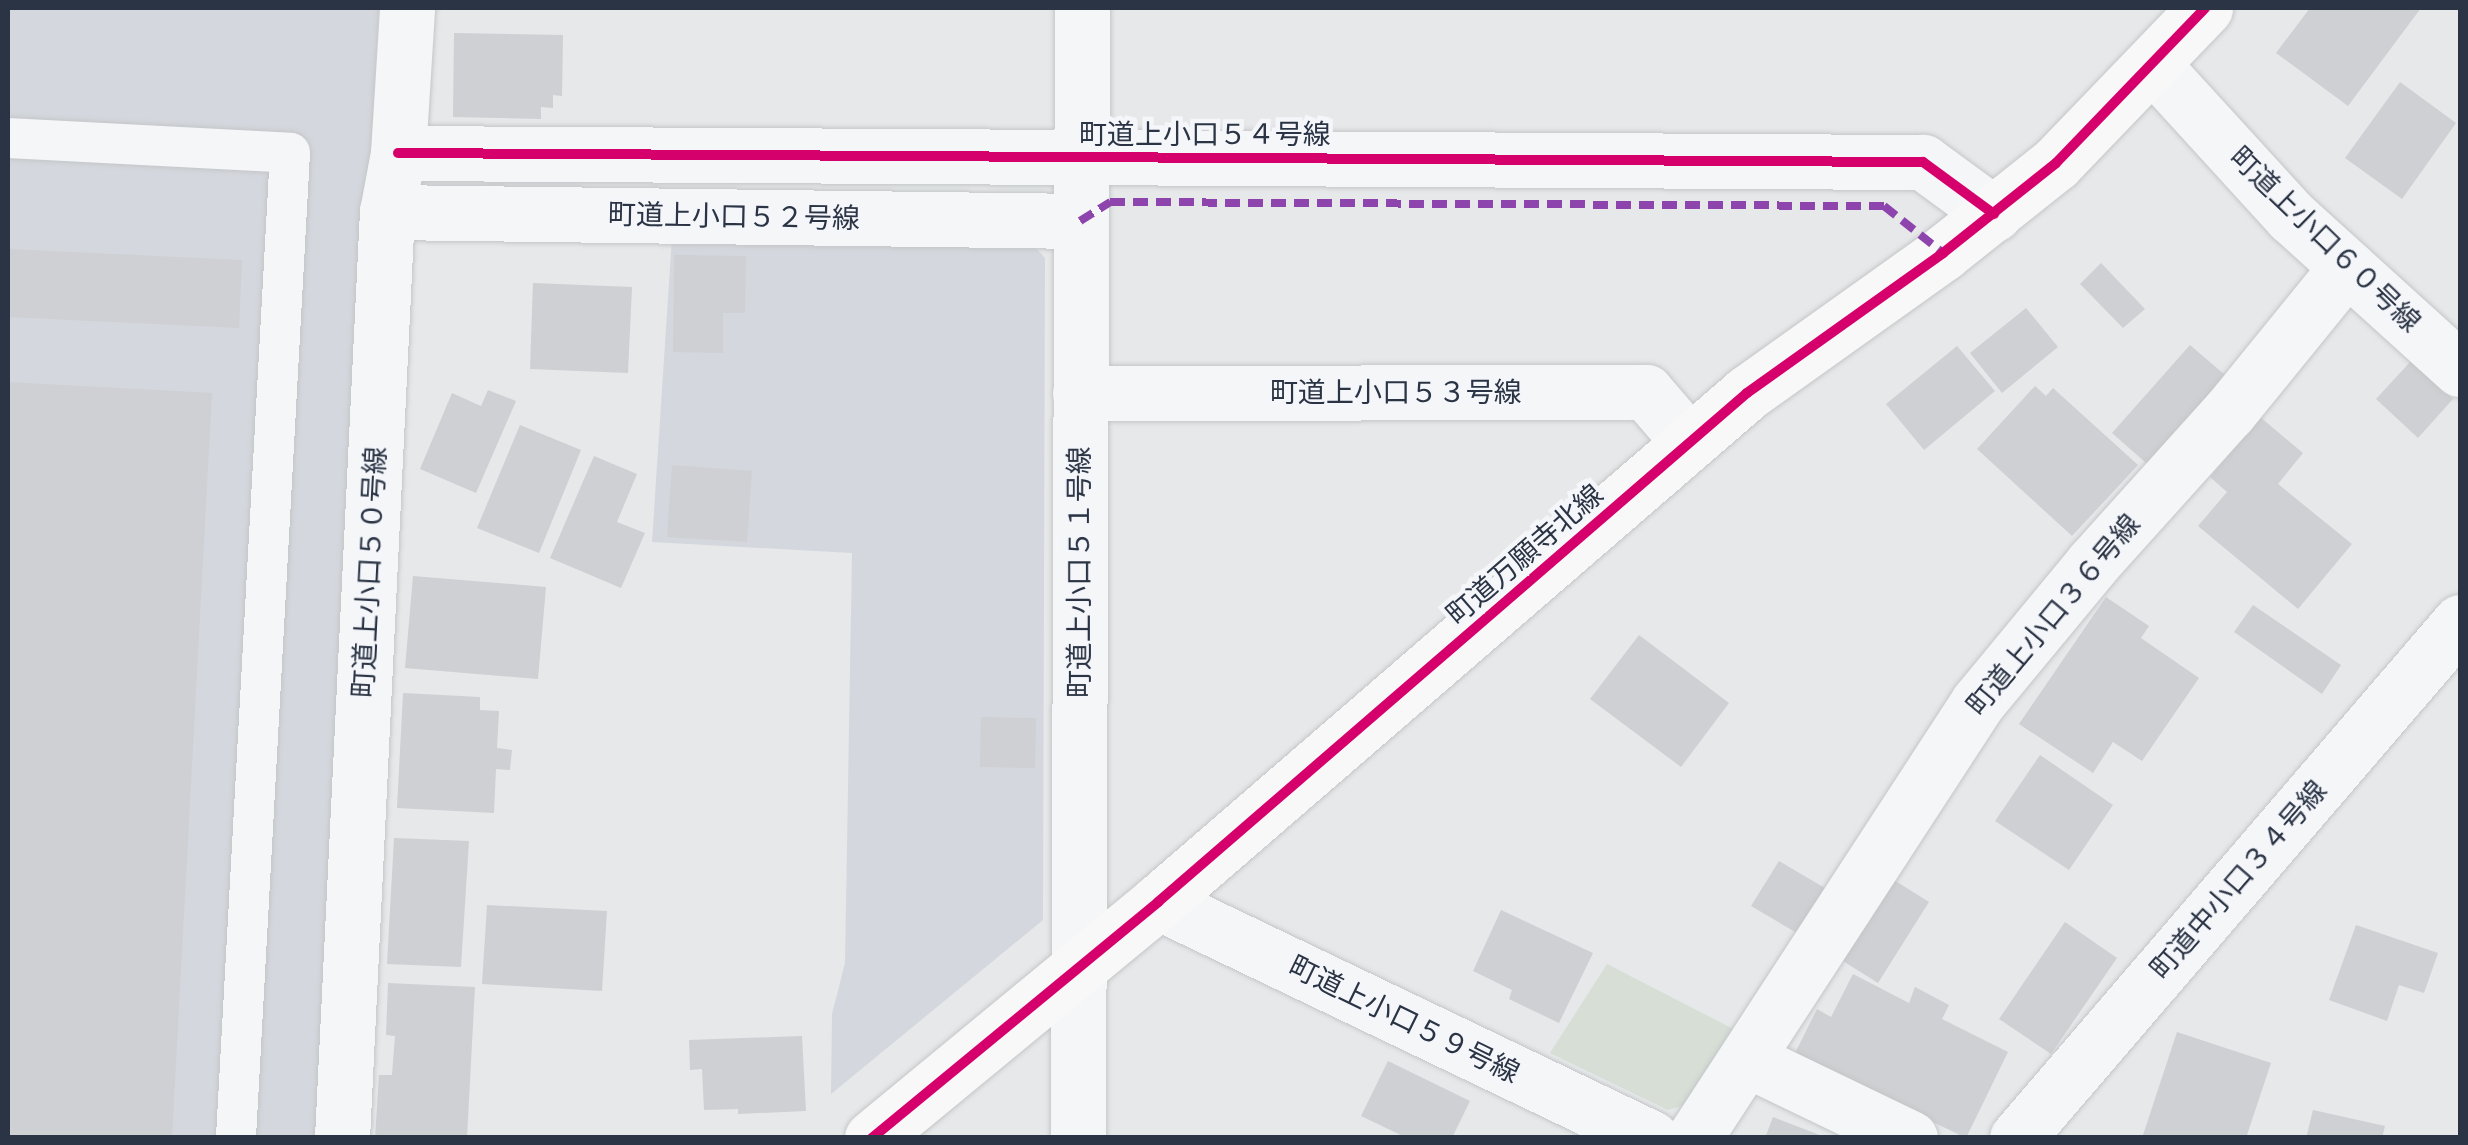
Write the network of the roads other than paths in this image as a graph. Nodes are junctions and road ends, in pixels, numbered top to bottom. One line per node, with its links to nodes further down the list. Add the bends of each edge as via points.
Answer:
1 (407, 8): 6 (street, 町道上小口５０号線)
2 (1082, 8): 7 (street, 町道上小口５１号線)
3 (2205, 8): 4 (street, 町道万願寺北線)
4 (2152, 64): 9 (street, 町道万願寺北線, via 2056,163); 11 (street, 町道上小口６０号線, via 2291,216)
5 (8, 138): 19 (lane, via 290,153)
6 (398, 153): 7 (street, 町道上小口５４号線); 8 (street, 町道上小口５０号線)
7 (1081, 157): 9 (street, 町道上小口５４号線, via 1924,162); 10 (street, 町道上小口５１号線)
8 (387, 212): 10 (street, 町道上小口５２号線); 20 (street, 町道上小口５０号線)
9 (1994, 214): 14 (street, 町道万願寺北線)
10 (1080, 221): 13 (street, 町道上小口５１号線)
11 (2347, 267): 12 (street, 町道上小口６０号線); 18 (street, 町道上小口３６号線, via 1978,702)
12 (2460, 368)
13 (1080, 393): 14 (street, 町道上小口５３号線, via 1646,392); 17 (street, 町道上小口５１号線)
14 (1690, 442): 16 (street, 町道万願寺北線)
15 (2460, 622): 26 (street, 町道中小口３４号線)
16 (1158, 902): 17 (street, 町道万願寺北線); 23 (street, 町道上小口５９号線)
17 (1078, 966): 21 (street, 町道万願寺北線); 22 (street, 町道上小口５１号線)
18 (1746, 1059): 24 (street, 町道上小口３６号線); 25 (street)
19 (236, 1138)
20 (342, 1138)
21 (872, 1138)
22 (1078, 1138)
23 (1651, 1138)
24 (1694, 1138)
25 (1910, 1138)
26 (2017, 1138)

